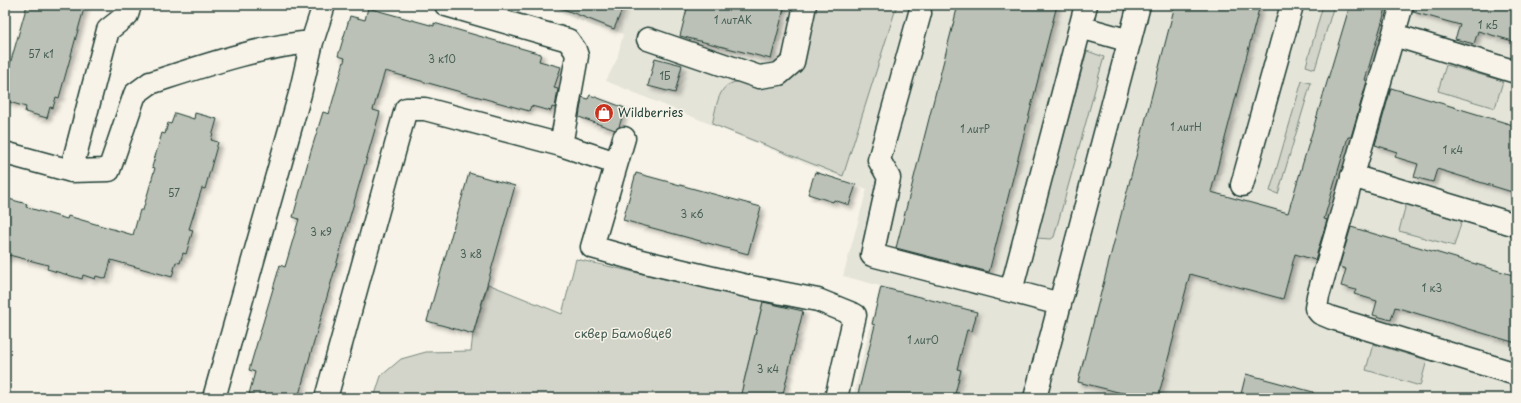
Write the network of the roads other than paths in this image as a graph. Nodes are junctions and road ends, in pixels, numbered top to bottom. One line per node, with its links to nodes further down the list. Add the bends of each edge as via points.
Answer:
1 (130, 5): 20 (lane, via 127,14 108,30)
2 (324, 5): 14 (lane)
3 (446, 5): 17 (lane, via 564,38 572,44 577,56)
4 (805, 5): 12 (lane, via 793,62 779,74 759,77)
5 (1086, 5): 10 (lane)
6 (1139, 5): 13 (lane)
7 (1292, 5): 22 (lane)
8 (1402, 5): 11 (lane)
9 (920, 13): 24 (lane, via 879,160 889,178 872,255)
10 (1080, 27): 13 (lane); 24 (lane)
11 (1394, 35): 15 (lane); 21 (lane)
12 (648, 39)
13 (1130, 41): 25 (lane)
14 (312, 42): 20 (lane, via 259,51 150,83 135,94 109,170); 27 (lane, via 300,94)
15 (1516, 72)
16 (624, 138): 19 (lane)
17 (561, 145): 19 (lane); 28 (lane, via 425,108 406,109)
18 (5, 153): 20 (lane)
19 (616, 163): 29 (lane, via 592,247 752,287 818,300 856,315)
20 (70, 171)
21 (1352, 176): 23 (lane); 26 (lane, via 1318,296 1316,308 1320,313)
22 (1242, 185)
23 (1516, 225)
24 (1011, 291): 25 (lane)
25 (1060, 304): 30 (lane)
26 (1516, 374)
27 (214, 398)
28 (326, 398)
29 (836, 398)
30 (1035, 398)

